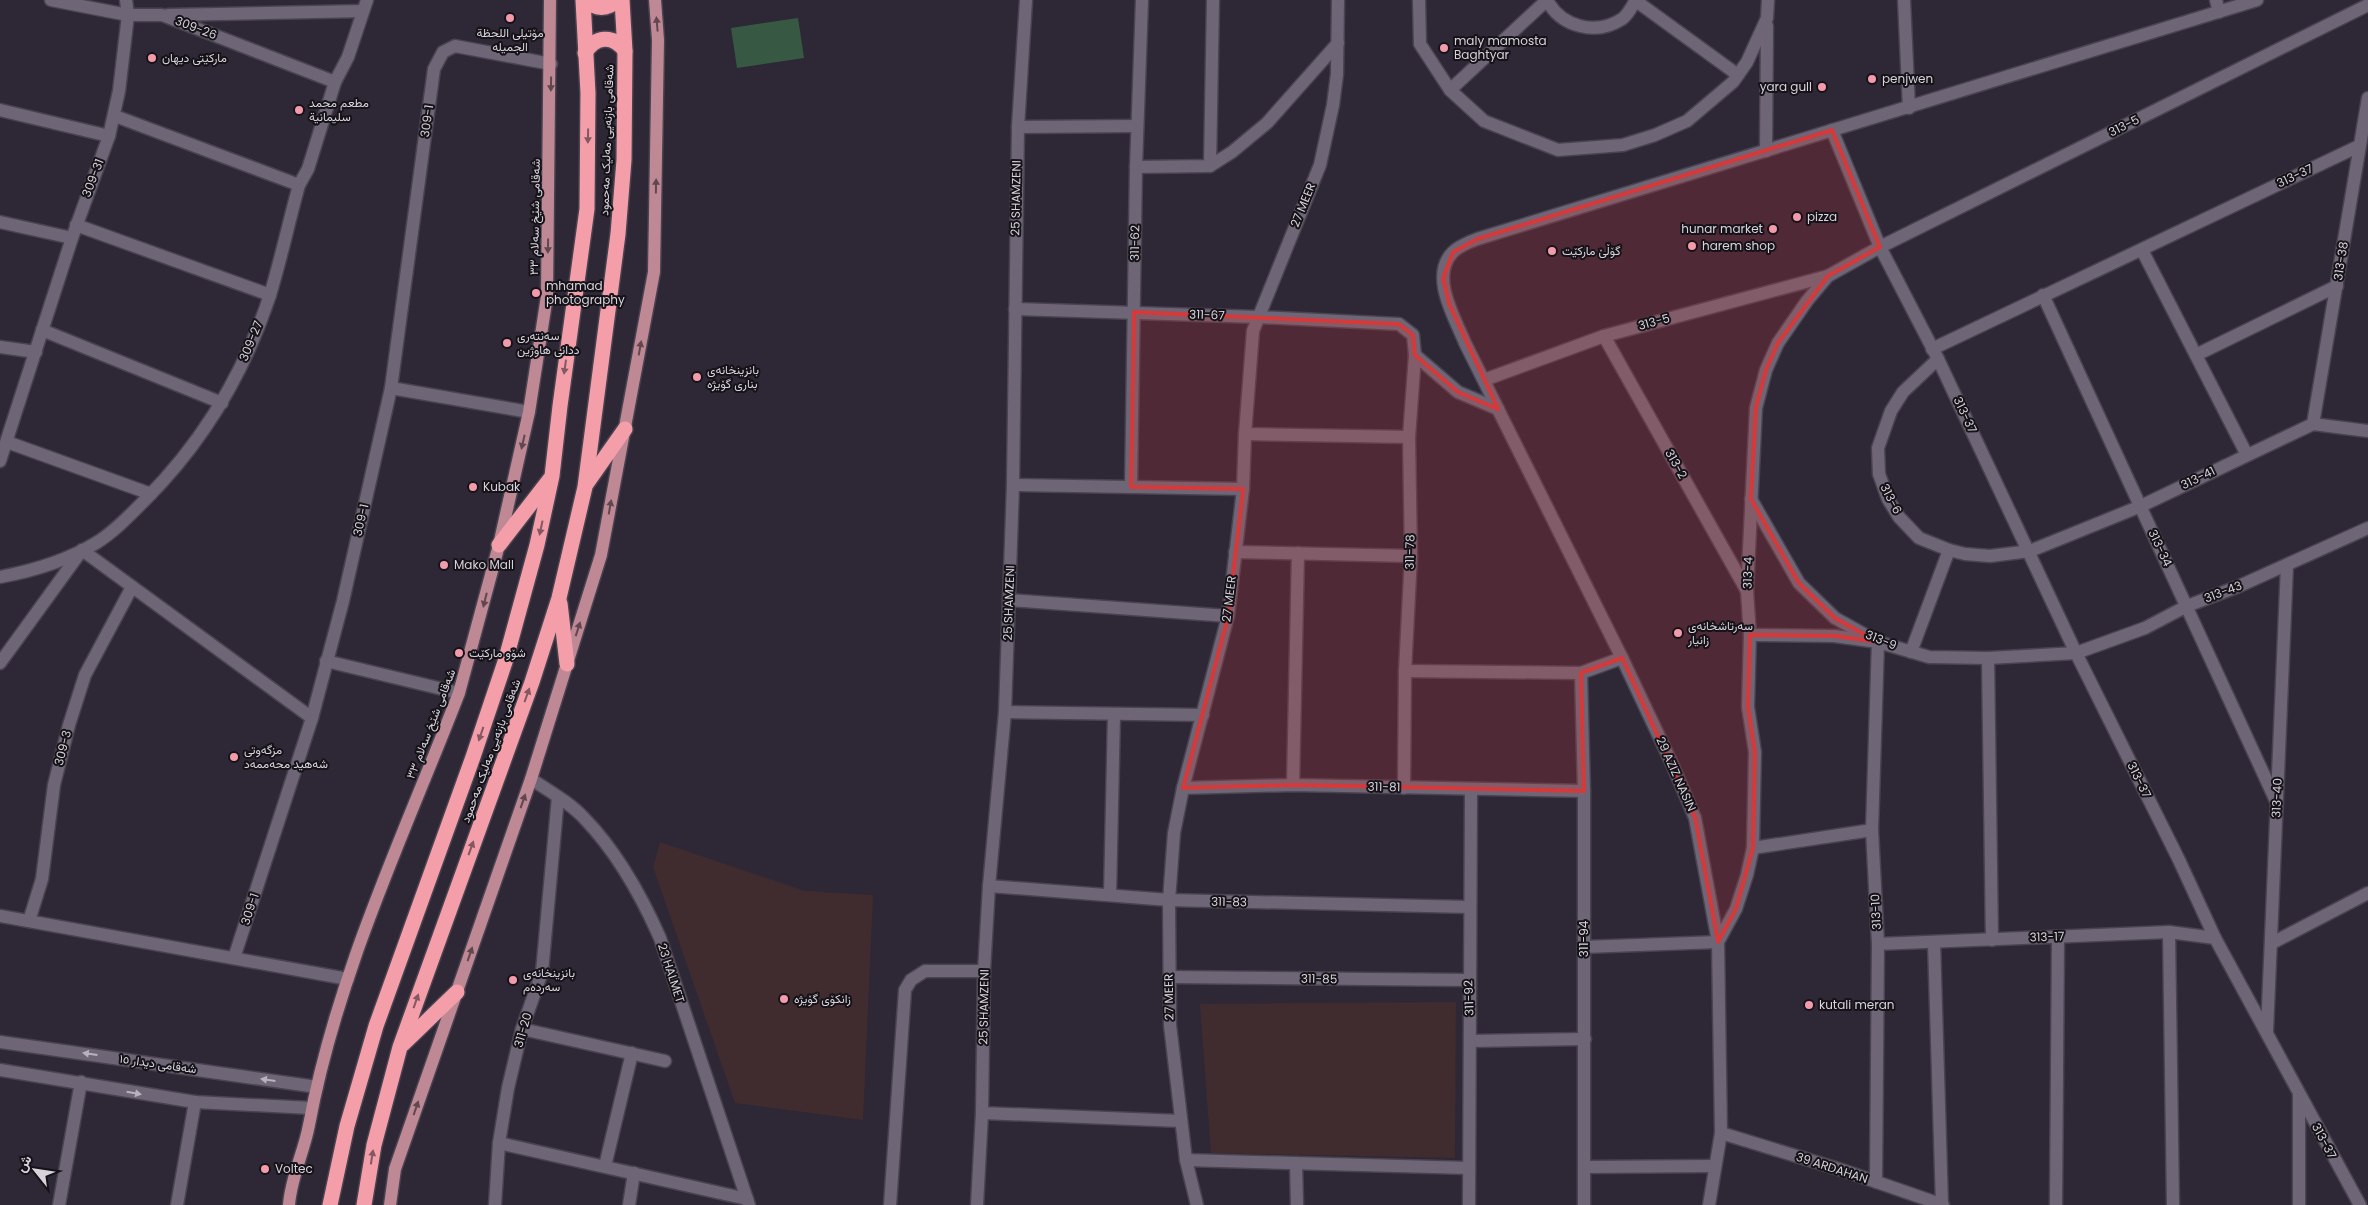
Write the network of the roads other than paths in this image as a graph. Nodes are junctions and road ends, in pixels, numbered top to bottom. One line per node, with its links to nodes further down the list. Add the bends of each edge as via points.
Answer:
1 (51, 0): 21 (street, 309-26)
2 (126, 0): 21 (street, 309-31)
3 (550, 0): 27 (main road, شەقامی شێخ سەلام ٣٣)
4 (584, 0): 5 (highway, via 600,8); 26 (highway, شەقامی بازنەیی مەلیک مەحمود)
5 (617, 0)
6 (622, 0): 25 (highway, شەقامی بازنەیی مەلیک مەحمود)
7 (655, 0): 70 (main road, one-way to 7, via 654,272 658,40)
8 (1026, 0): 36 (street, 25 SHAMZENI)
9 (1142, 0): 35 (street, 311-62)
10 (1213, 0): 41 (street)
11 (1338, 0): 24 (street, 27 MEER)
12 (1419, 0): 30 (street, via 1420,44)
13 (1547, 0): 14 (street, via 1552,10 1564,19 1590,28 1624,18); 30 (street)
14 (1636, 0): 28 (street)
15 (1768, 0): 23 (street)
16 (1904, 0): 32 (street)
17 (2257, 0): 20 (street, 29 AZIZ NASIN)
18 (365, 5): 22 (street); 29 (street, 309-27, via 348,57)
19 (2368, 5): 47 (street, 313-5)
20 (2218, 6): 32 (street, 29 AZIZ NASIN)
21 (128, 14): 22 (street, 309-26); 34 (street, 309-31)
22 (162, 15): 29 (street, 309-26)
23 (1767, 18): 28 (street, via 1758,42); 40 (street)
24 (1338, 43): 41 (street, via 1267,124); 55 (street, 27 MEER, via 1334,105 1320,165)
25 (624, 51): 26 (highway, via 620,44 604,38 596,40); 79 (highway, شەقامی بازنەیی مەلیک مەحمود, via 624,160 618,234)
26 (585, 53): 77 (highway, شەقامی بازنەیی مەلیک مەحمود, one-way to 77, via 588,93 586,209)
27 (551, 64): 65 (street, 309-1, via 455,46 443,52 434,69); 68 (main road, شەقامی شێخ سەلام ٣٣, one-way to 68, via 547,296)
28 (1738, 75): 30 (street, via 1687,121 1655,135 1623,145 1558,150 1484,121)
29 (335, 82): 43 (street, 309-27, via 308,169)
30 (1450, 90)
31 (2368, 98): 39 (street, 313-38)
32 (1909, 108): 37 (street, 29 AZIZ NASIN)
33 (0, 110): 38 (street)
34 (115, 116): 38 (street, 309-31); 43 (street)
35 (1137, 126): 36 (street); 42 (street, 311-62)
36 (1018, 127): 53 (street, 25 SHAMZENI)
37 (1832, 130): 40 (street, 29 AZIZ NASIN); 47 (street, 313-37)
38 (109, 136): 45 (street, 309-31)
39 (2359, 146): 48 (street, 313-37); 50 (street, 313-38)
40 (1766, 151): 64 (street, 29 AZIZ NASIN, via 1477,239 1453,252 1446,263 1443,278 1449,304)
41 (1210, 166): 42 (street)
42 (1136, 168): 54 (street, 311-62)
43 (299, 185): 51 (street, 309-27)
44 (0, 222): 46 (street)
45 (76, 225): 46 (street, 309-31); 51 (street)
46 (72, 238): 57 (street, 309-31)
47 (1880, 247): 49 (street, 313-4); 61 (street, 313-37)
48 (2142, 250): 52 (street, 313-37); 63 (street)
49 (1828, 276): 58 (street, 313-5); 83 (street, 313-4, via 1790,323 1766,370 1756,408)
50 (2337, 286): 63 (street); 69 (street, 313-38)
51 (270, 295): 66 (street, 309-27, via 238,374)
52 (2043, 295): 61 (street, 313-37); 84 (street, 313-34)
53 (1015, 308): 54 (street, 311-67); 78 (street, 25 SHAMZENI)
54 (1134, 312): 55 (street, 311-67); 80 (street, 311-62)
55 (1259, 317): 56 (street, 311-67); 72 (street, 27 MEER, via 1253,331)
56 (1399, 324): 62 (street, 311-78, via 1413,336)
57 (42, 330): 60 (street, 309-31); 66 (street)
58 (1604, 336): 64 (street, 313-5); 96 (street, 313-2)
59 (0, 347): 60 (street)
60 (36, 352): 74 (street, 309-31)
61 (1935, 354): 88 (street, 313-6, via 1891,411 1878,448 1879,474 1899,517 1920,538); 89 (street, 313-37)
62 (1415, 355): 67 (street, via 1458,392); 73 (street, 311-78)
63 (2196, 356): 75 (street)
64 (1484, 380): 67 (street, 29 AZIZ NASIN)
65 (391, 388): 68 (street); 107 (street, 309-1, via 343,601)
66 (222, 403): 82 (street, 309-27, via 195,444)
67 (1498, 409): 105 (street, 29 AZIZ NASIN)
68 (529, 412): 86 (main road, شەقامی شێخ سەلام ٣٣, one-way to 86)
69 (2312, 424): 71 (street); 75 (street, 313-41)
70 (625, 429): 79 (highway); 109 (main road, one-way to 70, via 601,555)
71 (2368, 431)
72 (1245, 434): 73 (street); 81 (street, 27 MEER)
73 (1409, 436): 92 (street, 311-78)
74 (8, 442): 76 (street, 309-31); 82 (street)
75 (2247, 455): 84 (street, 313-41)
76 (0, 460)
77 (552, 476): 86 (highway); 179 (highway, شەقامی بازنەیی مەلیک مەحمود, one-way to 179, via 537,546 505,662 376,1026 347,1126)
78 (1013, 485): 80 (street); 98 (street, 25 SHAMZENI)
79 (584, 486): 97 (highway, شەقامی بازنەیی مەلیک مەحمود)
80 (1131, 487): 81 (street)
81 (1243, 489): 90 (street, 27 MEER)
82 (151, 494): 87 (street, 309-27, via 97,543)
83 (1751, 499): 96 (street, 313-4); 102 (street, 313-9, via 1799,583 1835,618)
84 (2141, 506): 89 (street, 313-41); 99 (street, 313-34)
85 (2368, 528): 93 (street, 313-43)
86 (499, 545): 112 (main road, شەقامی شێخ سەلام ٣٣, one-way to 112)
87 (82, 550): 94 (street, 309-27); 95 (street); 108 (street)
88 (1949, 550): 89 (street, 313-6, via 1990,556); 103 (street)
89 (2030, 551): 104 (street, 313-37)
90 (1235, 552): 91 (street); 100 (street, 27 MEER)
91 (1298, 553): 92 (street); 118 (street)
92 (1411, 556): 110 (street, 311-78)
93 (2287, 565): 99 (street, 313-43); 124 (street, 313-40)
94 (0, 577)
95 (132, 587): 116 (street); 133 (street, 309-3, via 84,675 54,785 42,879)
96 (1747, 591): 101 (street, 313-4)
97 (559, 598): 109 (highway); 154 (highway, شەقامی بازنەیی مەلیک مەحمود, one-way to 97, via 532,682)
98 (1009, 600): 100 (street); 113 (street, 25 SHAMZENI)
99 (2187, 606): 104 (street, 313-43, via 2145,628); 124 (street, 313-34)
100 (1228, 616): 115 (street, 27 MEER)
101 (1750, 635): 102 (street, via 1834,636); 126 (street, 313-4, via 1748,707 1754,752)
102 (1878, 642): 103 (street, 313-9); 125 (street, 313-10)
103 (1911, 652): 106 (street, 313-9, via 1929,657)
104 (2076, 653): 106 (street, 313-9); 136 (street, 313-37)
105 (1622, 658): 111 (street); 138 (street, 29 AZIZ NASIN, via 1695,818)
106 (1988, 658): 137 (street)
107 (326, 660): 112 (street); 116 (street, 309-1)
108 (0, 664)
109 (567, 664): 117 (main road)
110 (1405, 671): 111 (street); 120 (street, 311-78)
111 (1581, 673): 122 (street, 311-94)
112 (459, 694): 146 (main road, شەقامی شێخ سەلام ٣٣)
113 (1005, 712): 114 (street); 127 (street, 25 SHAMZENI)
114 (1114, 715): 115 (street); 129 (street)
115 (1203, 715): 119 (street, 27 MEER)
116 (312, 718): 143 (street, 309-1)
117 (531, 779): 123 (street, 23 HALMET); 148 (main road, one-way to 117)
118 (1293, 785): 119 (street, 311-81); 120 (street, 311-81)
119 (1183, 788): 130 (street, 27 MEER, via 1174,833)
120 (1404, 788): 121 (street, 311-81)
121 (1471, 790): 122 (street, 311-81); 131 (street, 311-92)
122 (1584, 791): 142 (street, 311-94)
123 (558, 797): 149 (street, 311-20, via 542,972); 175 (street, 23 HALMET, via 584,818 621,865 643,900 660,938)
124 (2276, 801): 140 (street, 313-40)
125 (1872, 830): 126 (street); 141 (street, 313-10)
126 (1753, 848): 138 (street, 313-4, via 1736,909)
127 (990, 886): 129 (street, 311-83); 144 (street, 25 SHAMZENI)
128 (2368, 893): 140 (street)
129 (1110, 895): 130 (street, 311-83)
130 (1169, 900): 131 (street, 311-83); 145 (street, 27 MEER)
131 (1469, 907): 147 (street, 311-92)
132 (0, 916): 133 (street)
133 (29, 921): 143 (street)
134 (2169, 932): 135 (street, 313-17); 136 (street, 313-17); 193 (street)
135 (2058, 937): 137 (street, 313-17); 192 (street)
136 (2215, 938): 150 (street, 313-37)
137 (1992, 940): 139 (street, 313-17)
138 (1718, 942): 142 (street); 165 (street, 29 AZIZ NASIN)
139 (1934, 942): 141 (street, 313-17); 191 (street)
140 (2272, 943): 150 (street, 313-40)
141 (1878, 944): 174 (street, 313-10)
142 (1584, 947): 151 (street, 311-94)
143 (234, 958): 146 (street)
144 (984, 971): 163 (street, 25 SHAMZENI); 184 (street, via 925,971 910,980 905,990)
145 (1169, 977): 147 (street, 311-85); 164 (street, 27 MEER, via 1170,1025)
146 (348, 979): 159 (main road, شەقامی شێخ سەلام ٣٣, via 325,1050)
147 (1469, 980): 152 (street, 311-92)
148 (456, 992): 154 (highway); 181 (main road, one-way to 148, via 395,1169)
149 (522, 1029): 155 (street); 166 (street, 311-20)
150 (2267, 1031): 160 (street, 313-37)
151 (1585, 1039): 152 (street); 171 (street, 311-94)
152 (1471, 1041): 172 (street, 311-92)
153 (0, 1042): 159 (street, شەقامی دیدار ١٥, one-way to 153)
154 (400, 1047): 180 (highway, شەقامی بازنەیی مەلیک مەحمود, one-way to 154, via 374,1145)
155 (632, 1053): 156 (street); 169 (street)
156 (665, 1060)
157 (0, 1070): 158 (street)
158 (81, 1082): 161 (street, one-way to 161); 176 (street)
159 (317, 1087): 162 (main road, شەقامی شێخ سەلام ٣٣)
160 (2299, 1094): 194 (street); 195 (street, 313-37)
161 (194, 1102): 162 (street); 177 (street)
162 (311, 1108): 178 (main road, شەقامی شێخ سەلام ٣٣)
163 (982, 1113): 164 (street); 185 (street, 25 SHAMZENI)
164 (1181, 1121): 167 (street, 27 MEER)
165 (1721, 1133): 170 (street, 29 AZIZ NASIN); 174 (street, 39 ARDAHAN)
166 (499, 1143): 169 (street); 182 (street, 311-20)
167 (1186, 1160): 168 (street); 186 (street, 27 MEER)
168 (1296, 1163): 172 (street); 187 (street)
169 (605, 1166): 173 (street)
170 (1714, 1166): 171 (street); 190 (street, 29 AZIZ NASIN)
171 (1585, 1167): 189 (street, 311-94)
172 (1469, 1168): 188 (street, 311-92)
173 (634, 1173): 175 (street); 183 (street)
174 (1876, 1182): 191 (street, 39 ARDAHAN)
175 (748, 1202)
176 (59, 1205)
177 (177, 1205)
178 (289, 1205)
179 (330, 1205)
180 (364, 1205)
181 (390, 1205)
182 (495, 1205)
183 (630, 1205)
184 (890, 1205)
185 (977, 1205)
186 (1197, 1205)
187 (1297, 1205)
188 (1469, 1205)
189 (1584, 1205)
190 (1708, 1205)
191 (1942, 1205)
192 (2056, 1205)
193 (2173, 1205)
194 (2299, 1205)
195 (2360, 1205)

